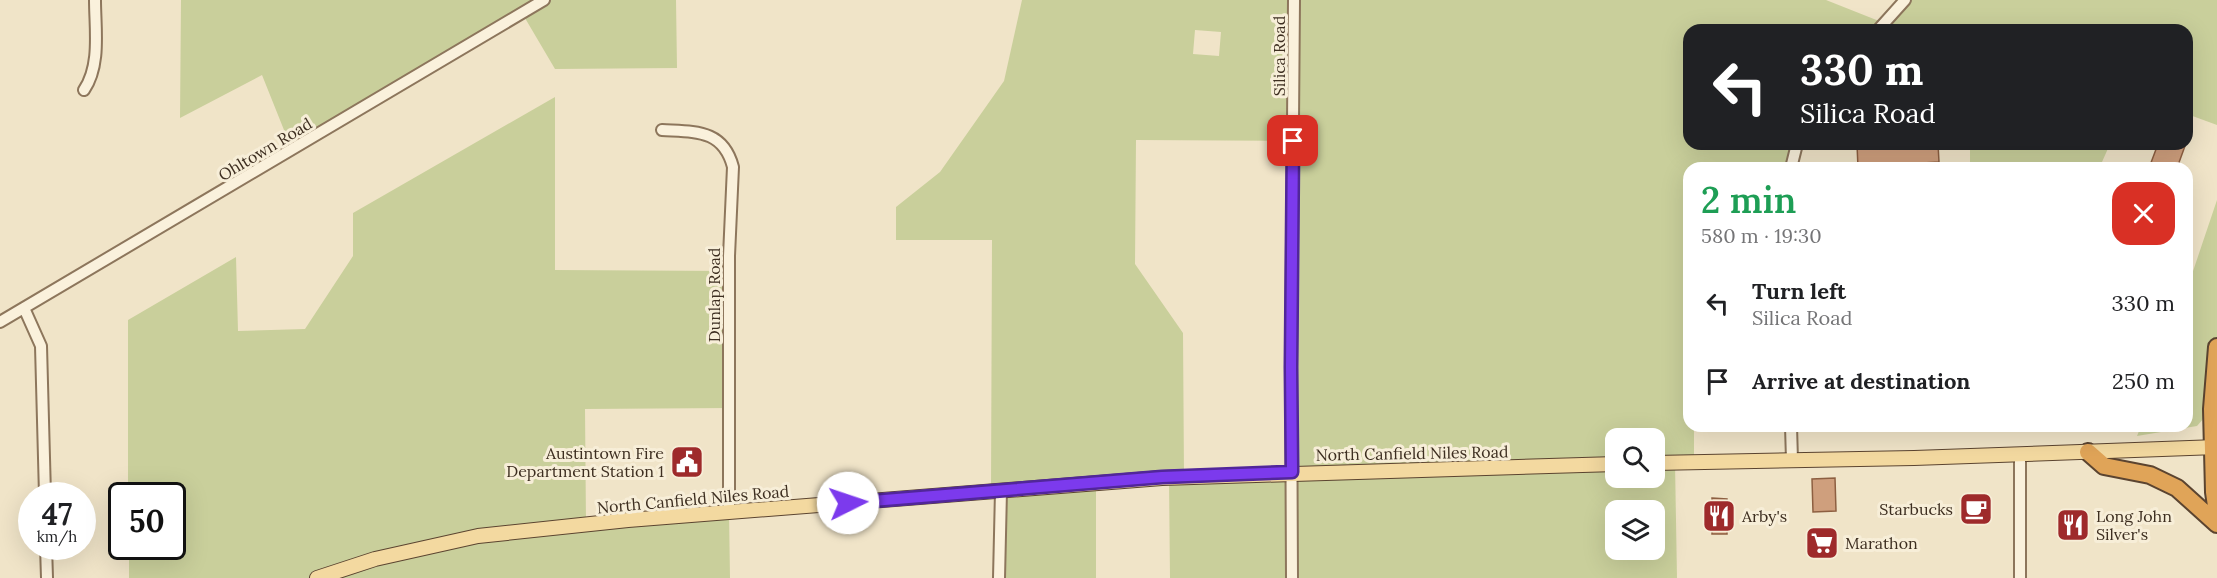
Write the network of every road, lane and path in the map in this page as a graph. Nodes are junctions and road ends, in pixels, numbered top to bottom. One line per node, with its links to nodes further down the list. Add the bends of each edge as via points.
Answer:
1 (95, 0): 6 (street, via 95,61)
2 (544, 0): 8 (street, Ohltown Road)
3 (1294, 0): 18 (street, Silica Road)
4 (1905, 0): 5 (street)
5 (1883, 24)
6 (84, 90)
7 (662, 130): 21 (street, Dunlap Road, via 708,135 723,144 733,168)
8 (24, 308): 9 (street, Ohltown Road); 19 (street, via 41,346)
9 (0, 322)
10 (2217, 347): 12 (highway, via 2212,409)
11 (1791, 432): 15 (street)
12 (2215, 447): 13 (main road); 22 (highway)
13 (2088, 452): 14 (main road); 23 (highway, via 2104,466 2141,473 2177,488)
14 (2020, 455): 15 (main road); 29 (street)
15 (1792, 460): 16 (main road)
16 (1665, 463)
17 (1605, 464): 18 (main road, North Canfield Niles Road)
18 (1292, 472): 20 (main road, North Canfield Niles Road, via 1162,477); 28 (street, Silica Road)
19 (45, 482)
20 (1001, 491): 21 (main road, North Canfield Niles Road); 27 (street)
21 (729, 512): 26 (main road, North Canfield Niles Road, via 478,536 375,559)
22 (2217, 513)
23 (2217, 524)
24 (46, 560): 25 (street)
25 (47, 578)
26 (317, 578)
27 (999, 578)
28 (1292, 578)
29 (2020, 578)

